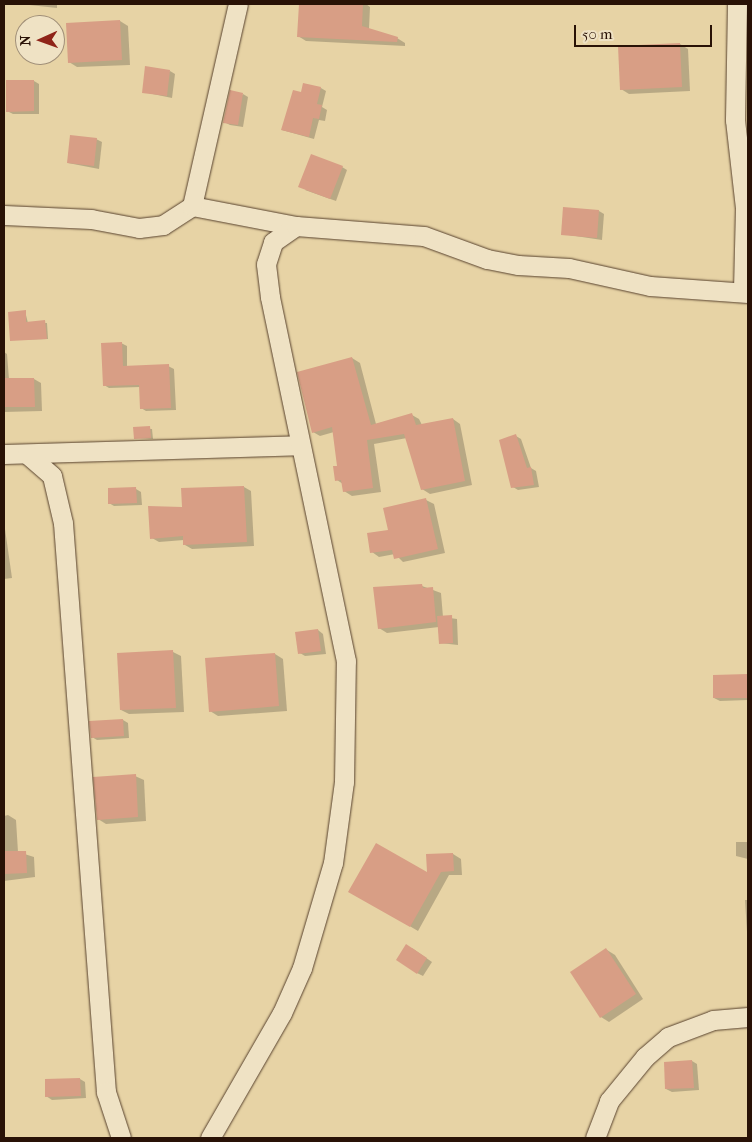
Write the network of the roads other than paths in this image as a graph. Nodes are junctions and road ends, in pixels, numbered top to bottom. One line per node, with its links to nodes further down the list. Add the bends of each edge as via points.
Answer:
1 (238, 4): 3 (street)
2 (737, 4): 6 (street, via 735,120 745,208)
3 (192, 206): 4 (street, via 164,225 139,228 91,219); 5 (street)
4 (4, 214)
5 (296, 226): 6 (street, via 424,236 487,259 518,265 569,268 650,286); 7 (street, via 273,242 266,264)
6 (746, 293)
7 (299, 445): 9 (street); 12 (street, via 318,538 333,588 346,661 344,782 333,863 302,968 282,1013)
8 (4, 454): 9 (street)
9 (27, 454): 11 (street, via 52,476 63,523 106,1092)
10 (748, 1017): 13 (street, via 713,1020 668,1037 645,1057 609,1101)
11 (121, 1138)
12 (210, 1138)
13 (595, 1138)

